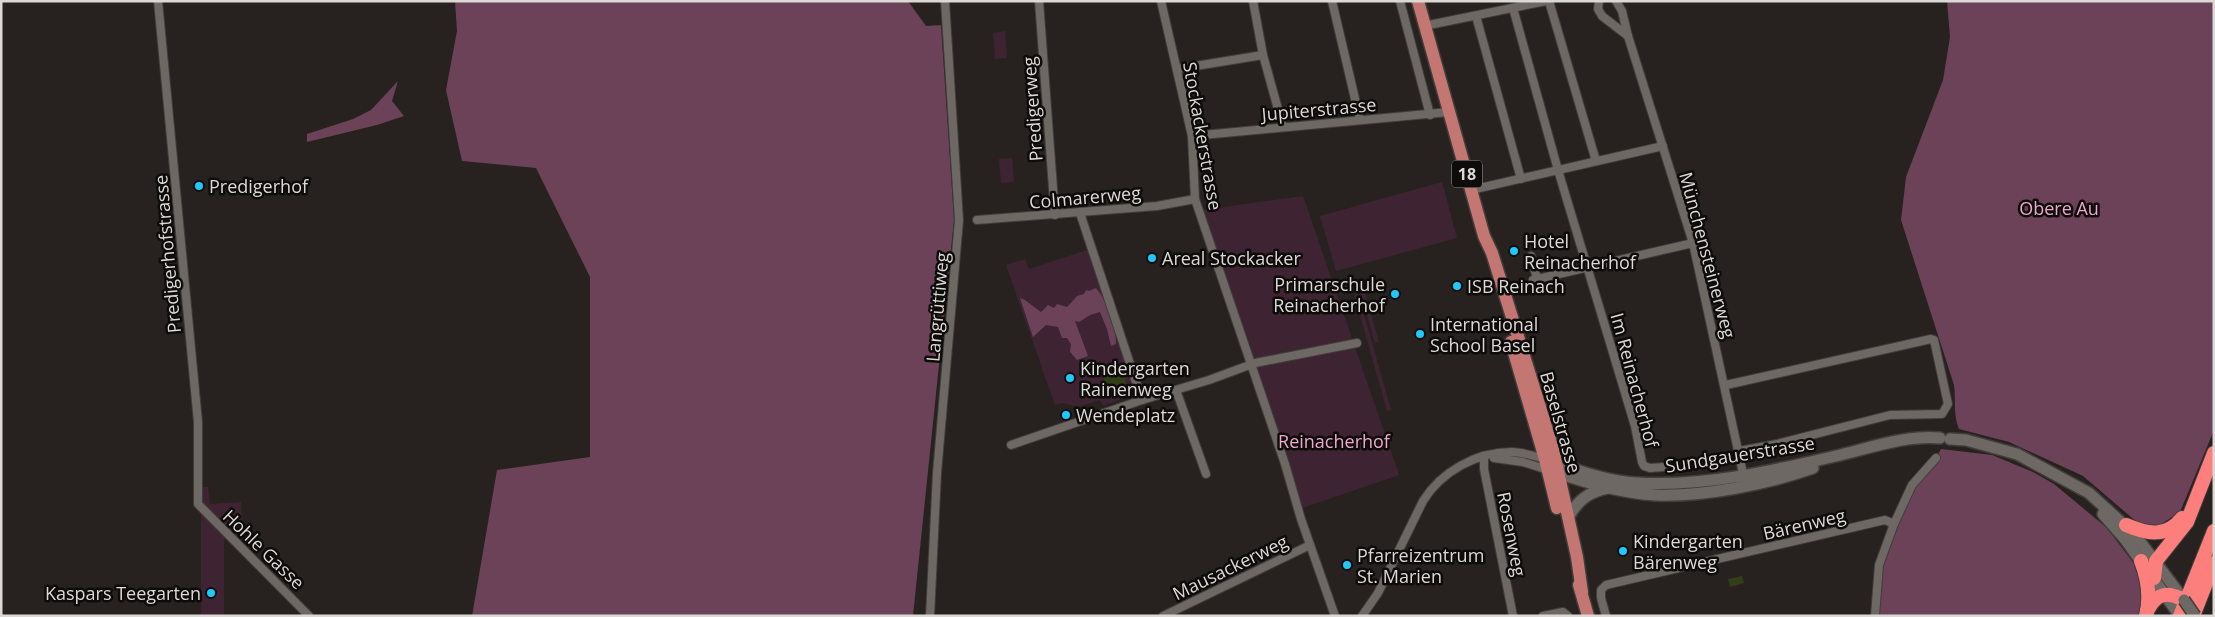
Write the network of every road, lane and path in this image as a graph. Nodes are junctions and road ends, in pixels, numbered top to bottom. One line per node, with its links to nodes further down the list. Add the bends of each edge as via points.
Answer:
1 (158, 1): 55 (street, Predigerhofstrasse, via 198,422)
2 (945, 1): 69 (street, Langrüttiweg, via 960,220 937,473)
3 (1039, 1): 30 (street, Predigerweg)
4 (1161, 1): 17 (street, Stockackerstrasse)
5 (1253, 1): 16 (street)
6 (1332, 1): 20 (street)
7 (1400, 1): 19 (street)
8 (1418, 1): 14 (main road, Baselstrasse / 18)
9 (1547, 1): 12 (street); 24 (street)
10 (1599, 1): 15 (street, via 1598,9 1602,16)
11 (1616, 1): 15 (street, Münchensteinerweg)
12 (1513, 8): 13 (street); 25 (street, Im Reinacherhof)
13 (1476, 16): 14 (street); 26 (street)
14 (1424, 26): 18 (main road, Baselstrasse / 18)
15 (1628, 36): 23 (street, Münchensteinerweg)
16 (1263, 55): 17 (street); 21 (street)
17 (1177, 69): 22 (street, Stockackerstrasse)
18 (1449, 112): 19 (street, Jupiterstrasse); 27 (main road, Baselstrasse / 18)
19 (1430, 115): 20 (street, Jupiterstrasse)
20 (1360, 120): 21 (street, Jupiterstrasse)
21 (1283, 127): 22 (street, Jupiterstrasse)
22 (1192, 136): 28 (street, Stockackerstrasse)
23 (1663, 146): 24 (street); 33 (street, Münchensteinerweg)
24 (1596, 162): 25 (street)
25 (1558, 170): 26 (street); 35 (street, Im Reinacherhof)
26 (1521, 179): 27 (street)
27 (1471, 190): 32 (main road, Baselstrasse / 18)
28 (1196, 199): 29 (street, Colmarerweg); 37 (street, Stockackerstrasse)
29 (1080, 213): 30 (street, Colmarerweg); 40 (street)
30 (1056, 215): 31 (street, Colmarerweg)
31 (977, 220)
32 (1484, 236): 41 (main road, Baselstrasse / 18, via 1485,254); 49 (main road, Baselstrasse / 18, via 1536,389)
33 (1693, 243): 35 (street); 38 (street, Münchensteinerweg)
34 (1532, 256): 35 (street, via 1535,279)
35 (1588, 267): 50 (street, Im Reinacherhof, via 1635,426 1642,462 1650,468)
36 (1356, 343): 37 (street)
37 (1250, 364): 39 (street); 60 (street, Stockackerstrasse)
38 (1726, 385): 43 (street, Münchensteinerweg); 43 (street, via 1931,339 1934,340 1943,376 1948,404 1942,414 1890,415)
39 (1176, 390): 40 (street); 51 (street)
40 (1142, 400): 42 (street)
41 (1539, 436): 45 (street, Baselstrasse, via 1534,447); 49 (main road, Baselstrasse / 18)
42 (1011, 445)
43 (1739, 451): 52 (street, Münchensteinerweg)
44 (2214, 452): 54 (highway)
45 (1525, 454): 46 (street, via 1502,453); 49 (street)
46 (1484, 457): 49 (street); 72 (street, via 1468,461 1450,472 1428,493 1378,593); 73 (street, Rosenweg)
47 (1936, 458): 57 (street, via 1912,485)
48 (2036, 462): 52 (main road, Sundgauerstrasse, via 1995,446 1966,440 1897,440); 58 (main road, Sundgauerstrasse, via 2097,498); 61 (main road, Sundgauerstrasse, via 2112,522)
49 (1552, 466): 52 (main road, Sundgauerstrasse, via 1636,483); 53 (main road, Sundgauerstrasse); 56 (main road, Baselstrasse / 18); 65 (main road, Baselstrasse / 18, via 1570,560)
50 (1678, 466)
51 (1206, 474)
52 (1745, 480): 53 (main road, Sundgauerstrasse, via 1670,495)
53 (1609, 488): 56 (main road, via 1586,495)
54 (2195, 498): 58 (highway, via 2177,525 2167,531 2155,534); 62 (highway, via 2186,522)
55 (198, 504): 68 (street, Hohle Gasse)
56 (1568, 518): 65 (main road, Baselstrasse / 18)
57 (1894, 524): 77 (street, Bärenweg, via 1885,520 1606,585 1601,590 1601,598); 78 (street, via 1879,565)
58 (2126, 525): 62 (main road, Sundgauerstrasse)
59 (2214, 531): 79 (highway)
60 (1310, 545): 70 (street, Mausackerweg); 71 (street, Stockackerstrasse)
61 (2141, 561): 64 (main road, Sundgauerstrasse); 67 (highway, via 2149,588)
62 (2156, 561): 64 (highway); 66 (main road, Sundgauerstrasse)
63 (2214, 563): 80 (highway)
64 (2154, 578): 66 (main road, Sundgauerstrasse)
65 (1582, 592): 76 (main road, Baselstrasse / 18)
66 (2173, 595): 67 (highway, via 2157,598); 79 (main road, Sundgauerstrasse); 80 (main road, Sundgauerstrasse, bridge)
67 (2147, 613)
68 (309, 616)
69 (930, 616)
70 (1163, 616)
71 (1335, 616)
72 (1362, 616)
73 (1513, 616)
74 (1543, 616): 75 (street, via 1563,612)
75 (1568, 616)
76 (1588, 616)
77 (1606, 616)
78 (1875, 616)
79 (2180, 616)
80 (2194, 616)

